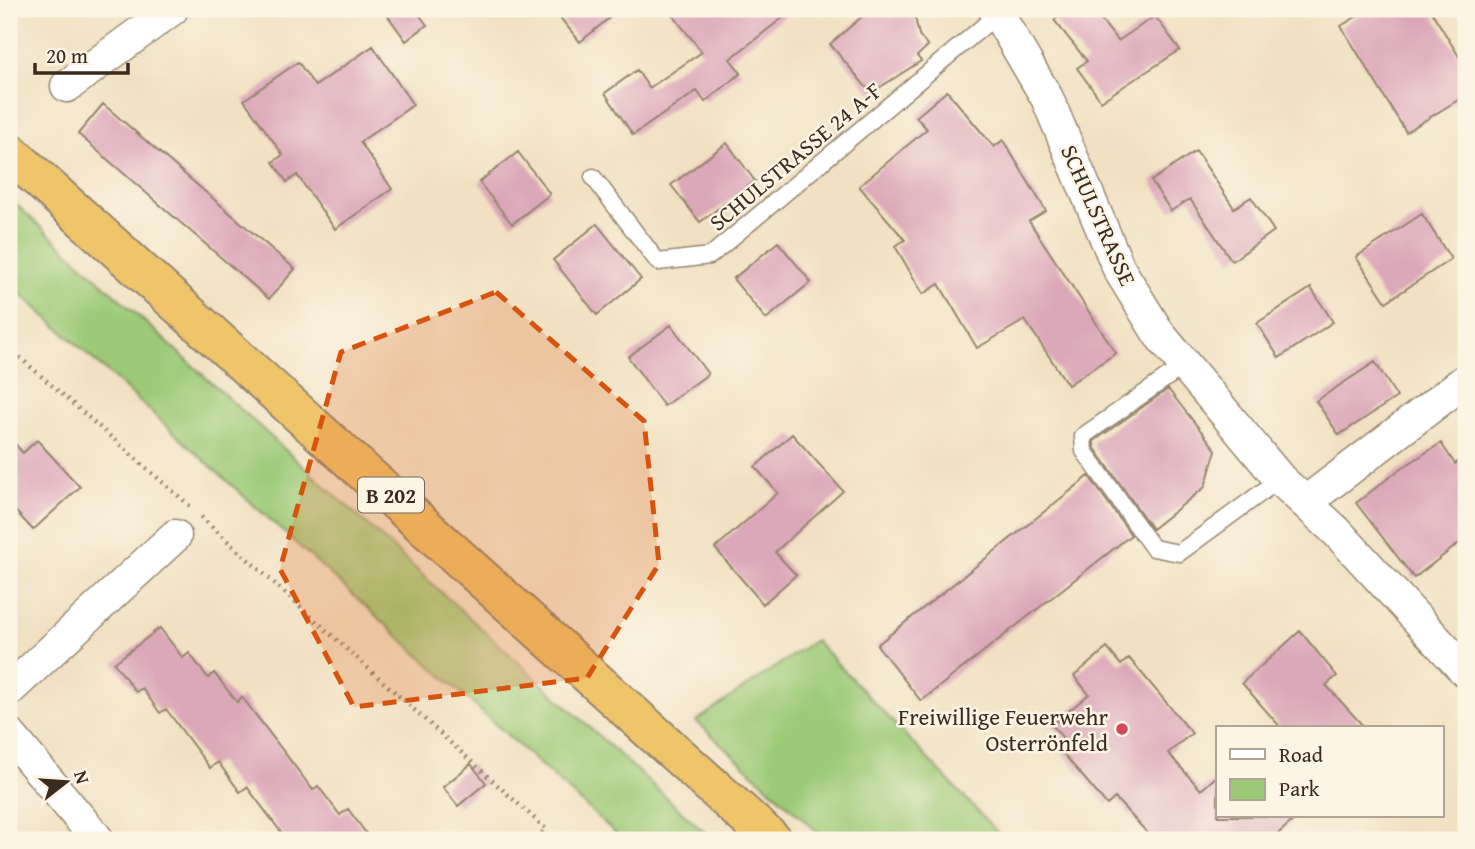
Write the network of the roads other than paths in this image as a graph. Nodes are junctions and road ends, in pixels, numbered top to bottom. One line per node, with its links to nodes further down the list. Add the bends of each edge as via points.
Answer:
1 (172, 9): 3 (street)
2 (997, 11): 5 (lane, SCHULSTRASSE 24 A-F, via 710,256 658,262); 6 (street, SCHULSTRASSE, via 1047,98 1119,270 1159,334)
3 (67, 86)
4 (9, 152): 15 (highway, B 202)
5 (593, 177)
6 (1185, 365): 8 (street, SCHULSTRASSE); 8 (lane, via 1083,436 1084,452 1153,548 1179,553)
7 (1466, 380): 9 (street)
8 (1280, 480): 9 (street, SCHULSTRASSE)
9 (1306, 502): 11 (street, SCHULSTRASSE)
10 (174, 536): 12 (street)
11 (1466, 672)
12 (9, 690)
13 (9, 734): 14 (street)
14 (98, 840)
15 (772, 840)

